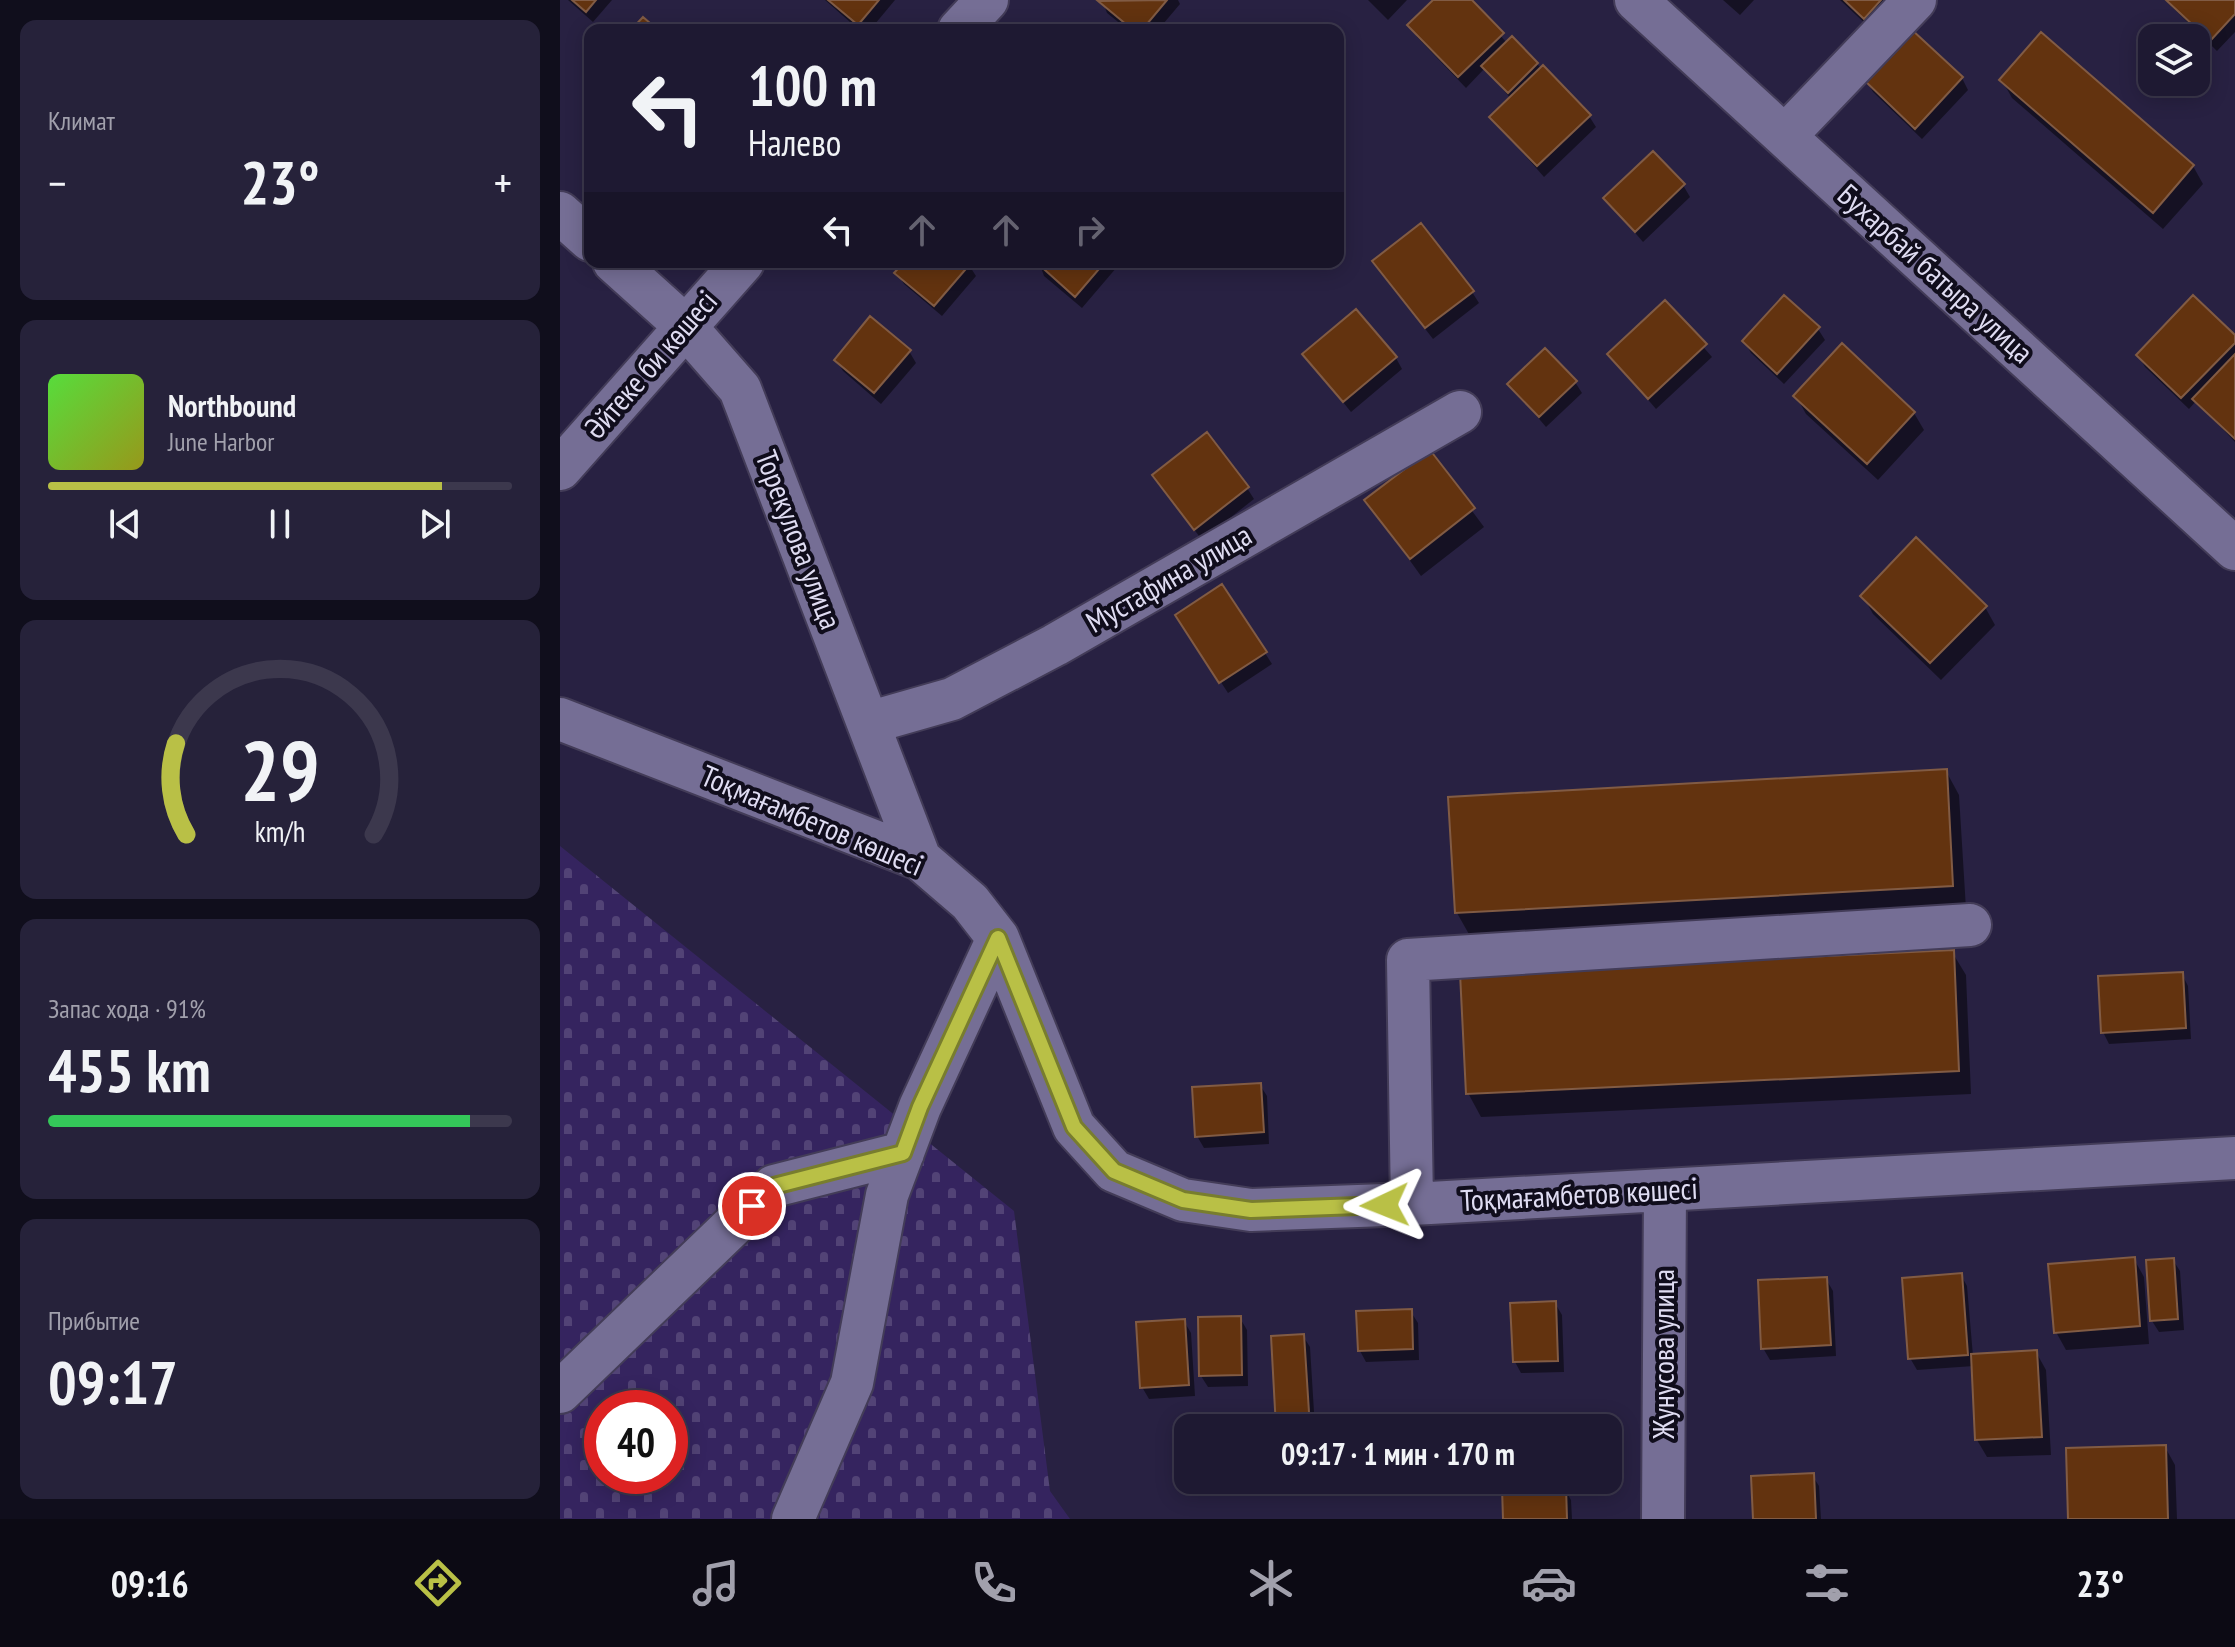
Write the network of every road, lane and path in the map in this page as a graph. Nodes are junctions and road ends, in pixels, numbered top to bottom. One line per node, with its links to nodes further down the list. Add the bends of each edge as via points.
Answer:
1 (1636, 0): 3 (street, Бухарбай батыра улица)
2 (1915, 0): 3 (street)
3 (1785, 136): 11 (street, Бухарбай батыра улица)
4 (560, 213): 5 (street)
5 (584, 235)
6 (621, 268): 8 (street, Торекулова улица)
7 (737, 268): 8 (street, Әйтеке би көшесі)
8 (684, 325): 10 (street, Әйтеке би көшесі); 13 (street, Торекулова улица, via 740,389)
9 (1460, 412): 13 (street, Мустафина улица, via 1055,645 952,699)
10 (560, 469)
11 (2235, 549)
12 (560, 719): 14 (street, Тоқмағамбетов көшесі)
13 (868, 723): 14 (street, Торекулова улица)
14 (920, 859): 16 (street, Тоқмағамбетов көшесі, via 970,902)
15 (1970, 925): 20 (street, via 1408,960)
16 (998, 938): 17 (street); 20 (street, Тоқмағамбетов көшесі, via 1074,1127 1114,1171 1183,1200 1251,1210)
17 (903, 1153): 21 (street, via 774,1186); 22 (street, via 887,1195 852,1383)
18 (2235, 1158): 19 (street, Тоқмағамбетов көшесі)
19 (1665, 1190): 20 (street, Тоқмағамбетов көшесі); 23 (street, Жунусова улица)
20 (1412, 1204)
21 (560, 1392)
22 (793, 1519)
23 (1663, 1519)

